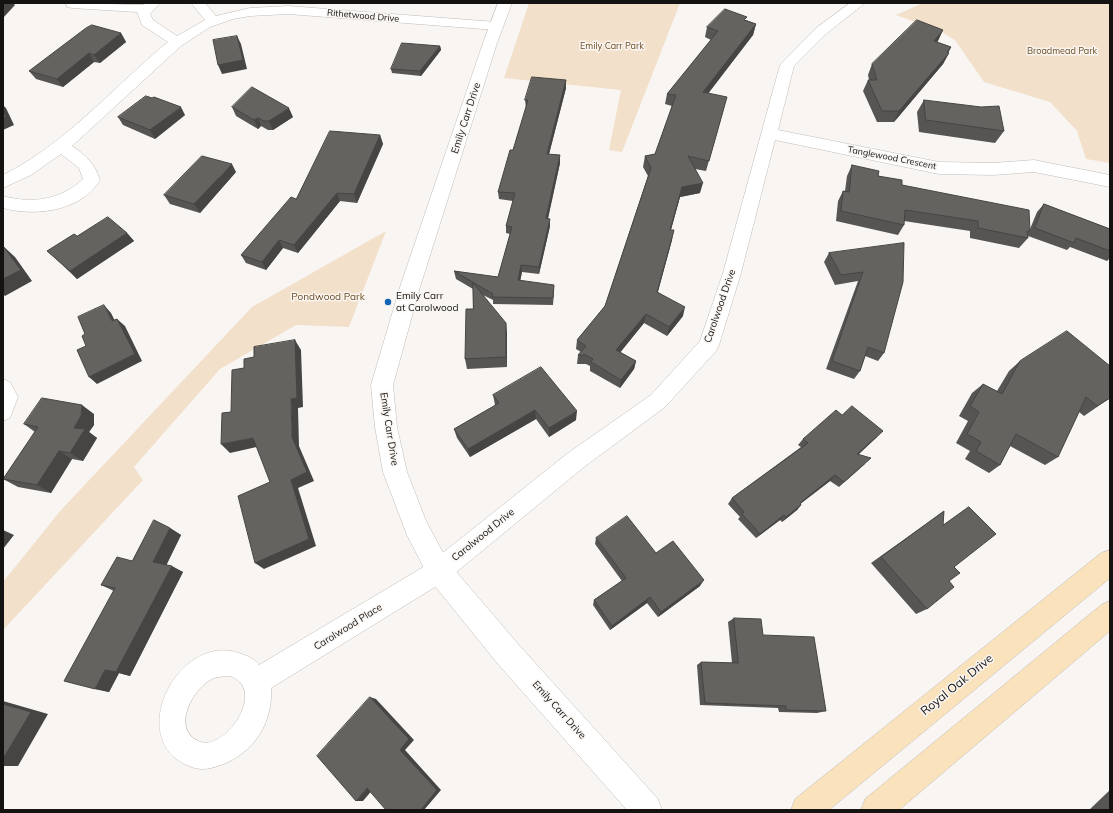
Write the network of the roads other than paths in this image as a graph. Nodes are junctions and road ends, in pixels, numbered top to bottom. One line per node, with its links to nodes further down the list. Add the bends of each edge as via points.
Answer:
1 (198, 3): 6 (street)
2 (505, 3): 7 (street, Emily Carr Drive)
3 (858, 3): 9 (street, Carolwood Drive, via 821,31 787,65)
4 (72, 4): 5 (street)
5 (149, 6): 8 (street, via 143,13 147,22)
6 (213, 21): 7 (street, Rithetwood Drive, via 264,10); 8 (street, Rithetwood Drive)
7 (496, 26): 17 (street, Emily Carr Drive, via 410,287 382,385 386,426 396,472 416,527)
8 (177, 42): 10 (street, Rithetwood Drive)
9 (770, 134): 11 (street, Tanglewood Crescent, via 939,168 993,169 1034,166); 17 (street, Carolwood Drive, via 732,273 708,345 658,402 576,460)
10 (62, 147): 12 (street, Rithetwood Drive, via 22,174); 13 (street, via 89,168 92,180 76,194 51,204 16,206)
11 (1110, 181)
12 (3, 182)
13 (3, 202)
14 (3, 388): 15 (street, via 8,397)
15 (3, 412)
16 (1110, 562): 21 (main road, Royal Oak Drive)
17 (439, 571): 19 (street, Carolwood Place); 20 (street, Emily Carr Drive, via 508,654)
18 (1110, 614): 22 (main road)
19 (256, 682)
20 (647, 810)
21 (806, 810)
22 (876, 810)

